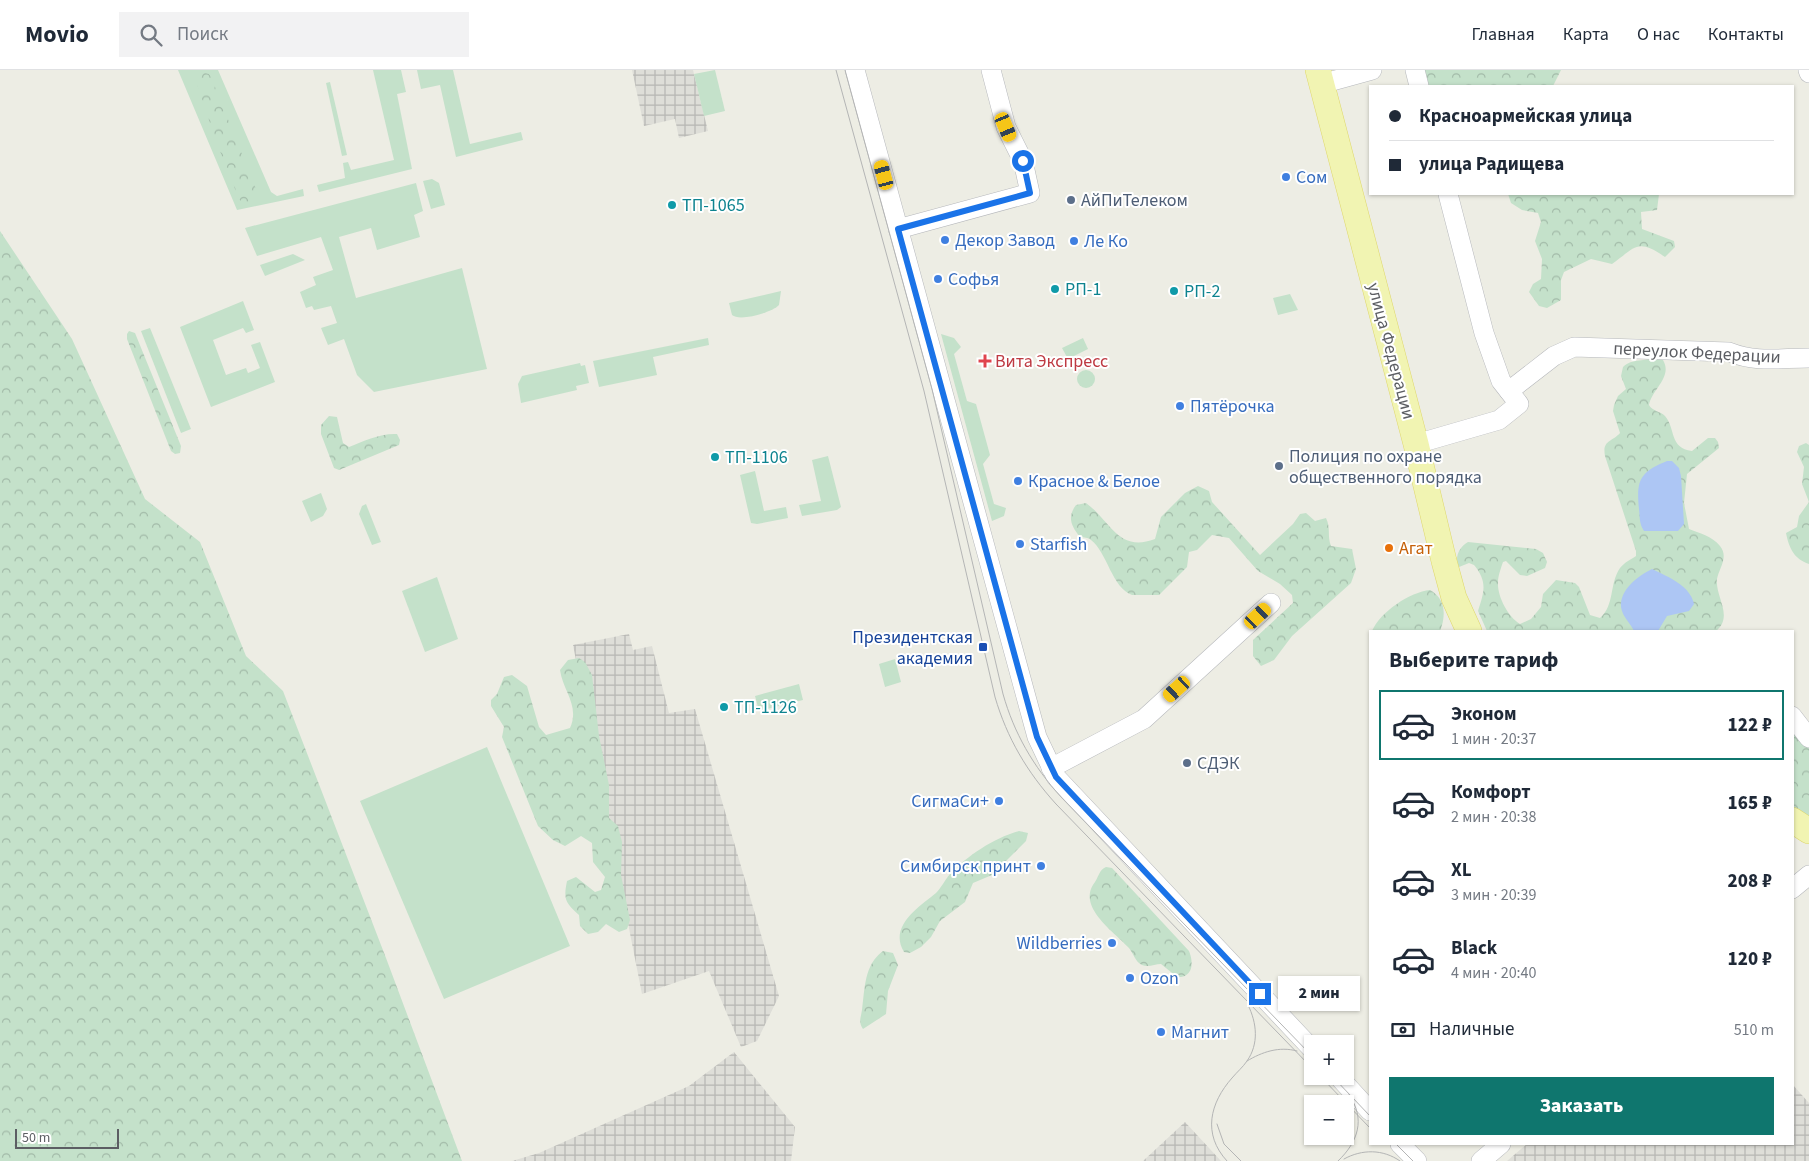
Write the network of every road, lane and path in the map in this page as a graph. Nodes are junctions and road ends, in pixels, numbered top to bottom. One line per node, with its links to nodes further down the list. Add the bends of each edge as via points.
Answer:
1 (855, 70): 8 (street)
2 (991, 70): 8 (street, via 1006,127 1023,161 1030,193)
3 (1372, 70): 5 (street)
4 (1415, 70): 6 (street)
5 (1320, 77): 11 (main road, улица Федерации)
6 (1419, 85)
7 (1448, 195): 10 (street, via 1484,333 1501,381)
8 (898, 229): 16 (street, via 1037,737)
9 (1809, 358): 10 (street, переулок Федерации, via 1761,360 1729,352 1574,347 1554,356)
10 (1509, 391): 11 (street, via 1519,404 1499,420)
11 (1416, 444): 13 (main road, улица Федерации, via 1444,562)
12 (1271, 603): 16 (street, via 1144,720)
13 (1468, 630)
14 (1794, 719): 15 (street)
15 (1809, 738)
16 (1051, 768): 21 (street)
17 (1794, 821): 18 (main road)
18 (1809, 831)
19 (1809, 875): 20 (street)
20 (1794, 887)
21 (1304, 1040)
22 (1346, 1085): 23 (street)
23 (1369, 1110)
24 (1401, 1145): 26 (street)
25 (1500, 1145): 27 (street)
26 (1416, 1161)
27 (1481, 1161)

